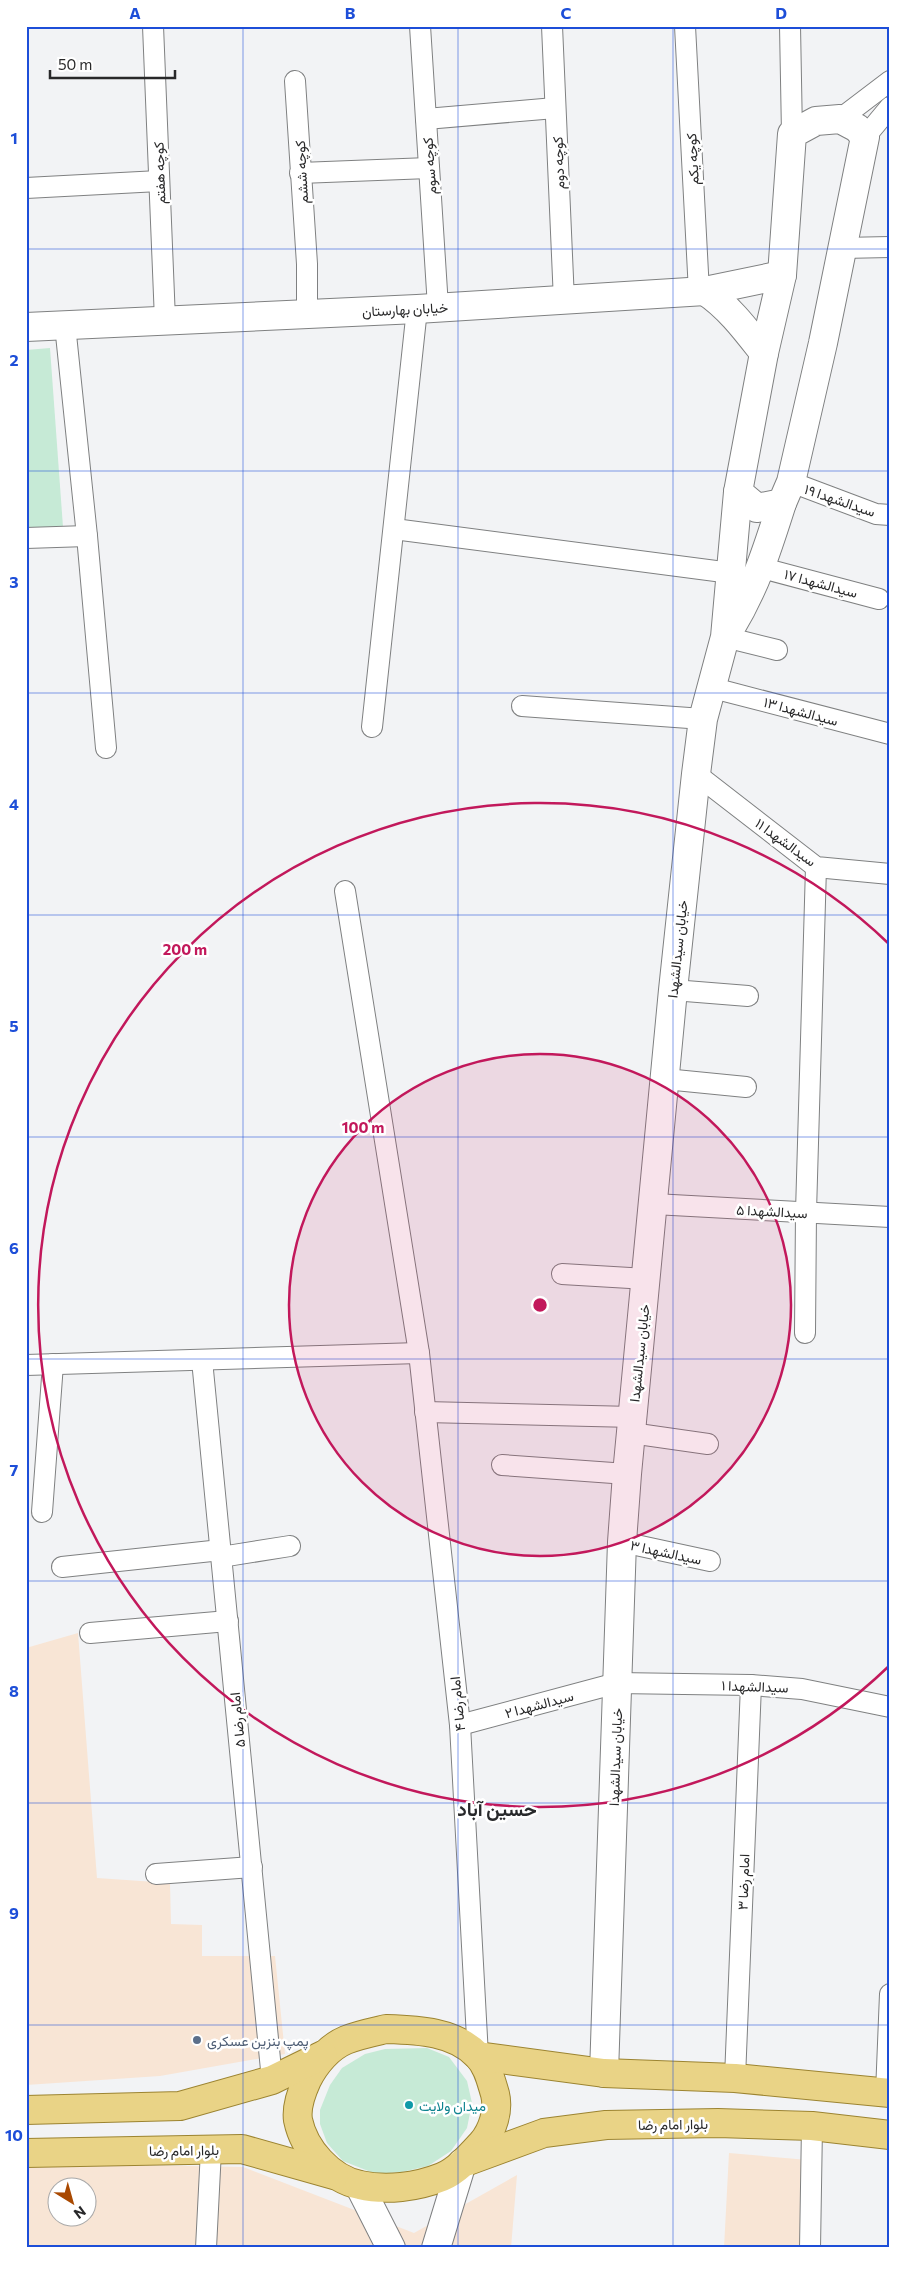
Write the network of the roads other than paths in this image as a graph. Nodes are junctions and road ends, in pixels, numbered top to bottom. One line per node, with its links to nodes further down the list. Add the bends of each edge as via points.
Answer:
1 (153, 26): 16 (street, کوچه هفتم)
2 (420, 26): 10 (street, کوچه سوم)
3 (552, 26): 9 (street, کوچه دوم)
4 (685, 26): 21 (street, کوچه یکم)
5 (790, 26): 12 (street)
6 (296, 81): 15 (street, کوچه ششم)
7 (890, 81): 11 (street)
8 (890, 107): 13 (street)
9 (556, 108): 10 (street); 22 (street, کوچه دوم)
10 (426, 119): 14 (street, کوچه سوم)
11 (840, 119): 12 (street, via 816,121); 13 (street, via 857,128)
12 (792, 134): 20 (street)
13 (865, 137): 19 (street)
14 (429, 168): 15 (street); 23 (street, کوچه سوم)
15 (300, 173): 24 (street, کوچه ششم)
16 (159, 182): 17 (street); 25 (street, کوچه هفتم)
17 (26, 188)
18 (890, 246): 19 (street)
19 (842, 248): 30 (street)
20 (782, 275): 21 (street, خیابان بهارستان); 28 (street)
21 (702, 292): 22 (street, خیابان بهارستان); 28 (street, via 730,311)
22 (564, 301): 23 (street, خیابان بهارستان)
23 (428, 308): 24 (street, خیابان بهارستان); 32 (street, کوچه سوم)
24 (307, 314): 25 (street, خیابان بهارستان)
25 (165, 320): 26 (street, خیابان بهارستان)
26 (65, 325): 27 (street, خیابان بهارستان); 33 (street)
27 (26, 327)
28 (764, 352): 29 (street)
29 (738, 492): 30 (street, via 757,508); 36 (street)
30 (787, 492): 31 (street, سیدالشهدا ۱۹); 35 (street)
31 (890, 515)
32 (394, 530): 36 (street); 43 (street, کوچه سوم)
33 (87, 536): 34 (street); 45 (street)
34 (26, 538)
35 (762, 568): 37 (street, سیدالشهدا ۱۷); 38 (street)
36 (731, 572): 38 (street)
37 (879, 599)
38 (725, 637): 39 (street); 40 (street, خیابان سیدالشهدا)
39 (777, 650)
40 (713, 688): 42 (street, خیابان سیدالشهدا); 44 (street, سیدالشهدا ۱۳)
41 (522, 706): 42 (street)
42 (703, 719): 46 (street, خیابان سیدالشهدا)
43 (372, 727)
44 (890, 734)
45 (106, 748)
46 (696, 774): 47 (street, سیدالشهدا ۱۱); 50 (street, خیابان سیدالشهدا)
47 (816, 867): 48 (street, سیدالشهدا ۱۱); 55 (street)
48 (890, 874)
49 (345, 891): 60 (street, امام رضا ۴)
50 (673, 990): 51 (street); 52 (street, خیابان سیدالشهدا)
51 (748, 996)
52 (665, 1079): 53 (street); 54 (street, خیابان سیدالشهدا)
53 (746, 1087)
54 (654, 1204): 55 (street, سیدالشهدا ۵); 58 (street, خیابان سیدالشهدا)
55 (806, 1212): 56 (street, سیدالشهدا ۵); 59 (street)
56 (890, 1217)
57 (562, 1274): 58 (street)
58 (647, 1279): 65 (street, خیابان سیدالشهدا)
59 (804, 1333)
60 (418, 1353): 61 (street); 64 (street, امام رضا ۴)
61 (202, 1360): 62 (street); 72 (street, امام رضا ۵)
62 (53, 1364): 63 (street); 69 (street)
63 (26, 1365)
64 (425, 1412): 65 (street); 80 (street, امام رضا ۴)
65 (632, 1425): 66 (street); 68 (street, خیابان سیدالشهدا)
66 (708, 1444)
67 (502, 1465): 68 (street)
68 (627, 1474): 70 (street, خیابان سیدالشهدا)
69 (42, 1512)
70 (622, 1542): 73 (street, سیدالشهدا ۳); 77 (street, خیابان سیدالشهدا)
71 (290, 1546): 72 (street)
72 (221, 1553): 74 (street); 75 (street, امام رضا ۵)
73 (710, 1561)
74 (62, 1567)
75 (228, 1621): 76 (street); 81 (street, امام رضا ۵)
76 (90, 1633)
77 (617, 1683): 78 (street, سیدالشهدا ۱); 80 (street, سیدالشهدا ۲); 86 (street, خیابان سیدالشهدا)
78 (751, 1685): 79 (street, سیدالشهدا ۱, via 802,1688); 87 (street, امام رضا ۳)
79 (890, 1707)
80 (460, 1725): 85 (street, امام رضا ۴)
81 (252, 1867): 82 (street); 88 (street, امام رضا ۵)
82 (156, 1874)
83 (890, 1994): 89 (street)
84 (326, 2053): 85 (main road, via 345,2040 386,2029 429,2032 448,2037); 88 (main road); 96 (main road, via 311,2071 301,2094 298,2118 306,2142 320,2162)
85 (478, 2056): 86 (main road); 95 (main road, via 490,2075 496,2100 493,2125 484,2141)
86 (604, 2073): 87 (main road)
87 (735, 2078): 89 (main road)
88 (272, 2080): 90 (main road, via 180,2106)
89 (888, 2093)
90 (26, 2110)
91 (812, 2126): 92 (main road, بلوار امام رضا); 95 (main road, بلوار امام رضا, via 606,2125 544,2133); 100 (street)
92 (890, 2135)
93 (211, 2150): 94 (main road, بلوار امام رضا); 96 (main road, بلوار امام رضا, via 242,2149); 97 (street)
94 (26, 2153)
95 (462, 2163): 96 (main road, via 443,2176 402,2188); 99 (street)
96 (349, 2181): 98 (street)
97 (206, 2248)
98 (391, 2248)
99 (436, 2248)
100 (810, 2248)

